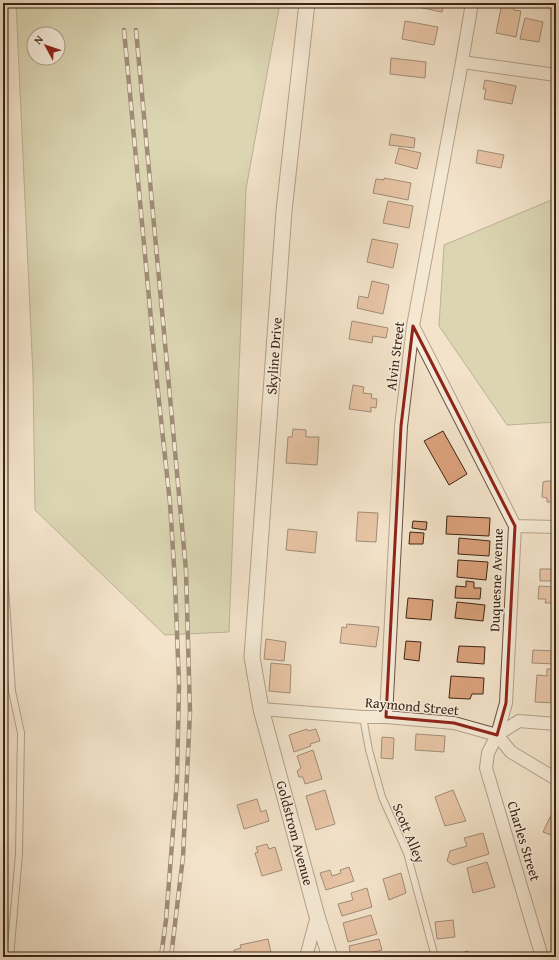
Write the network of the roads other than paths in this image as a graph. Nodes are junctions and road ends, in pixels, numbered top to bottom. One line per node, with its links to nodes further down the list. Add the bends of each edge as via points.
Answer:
1 (307, 3): 9 (street, Skyline Drive, via 284,211 252,657)
2 (472, 3): 3 (street, Alvin Street)
3 (462, 62): 4 (street); 5 (street, Alvin Street)
4 (556, 75)
5 (413, 326): 6 (street, Duquesne Avenue); 11 (street, Alvin Street, via 401,426)
6 (516, 526): 7 (street); 13 (street, Duquesne Avenue, via 506,703)
7 (556, 528)
8 (3, 558): 16 (lane, via 12,691 21,733 19,854)
9 (261, 709): 10 (street, Raymond Street); 15 (street, Goldstrom Avenue)
10 (364, 717): 11 (street, Raymond Street); 19 (lane, Scott Alley, via 369,750 382,798 407,853)
11 (386, 717): 13 (street, Raymond Street, via 454,723)
12 (556, 724): 13 (street, via 519,721)
13 (497, 734): 14 (street, via 511,752); 20 (street, Charles Street, via 488,753 486,768)
14 (556, 779)
15 (318, 916): 17 (street); 18 (street, Goldstrom Avenue)
16 (10, 957)
17 (306, 957)
18 (330, 957)
19 (436, 957)
20 (542, 957)

